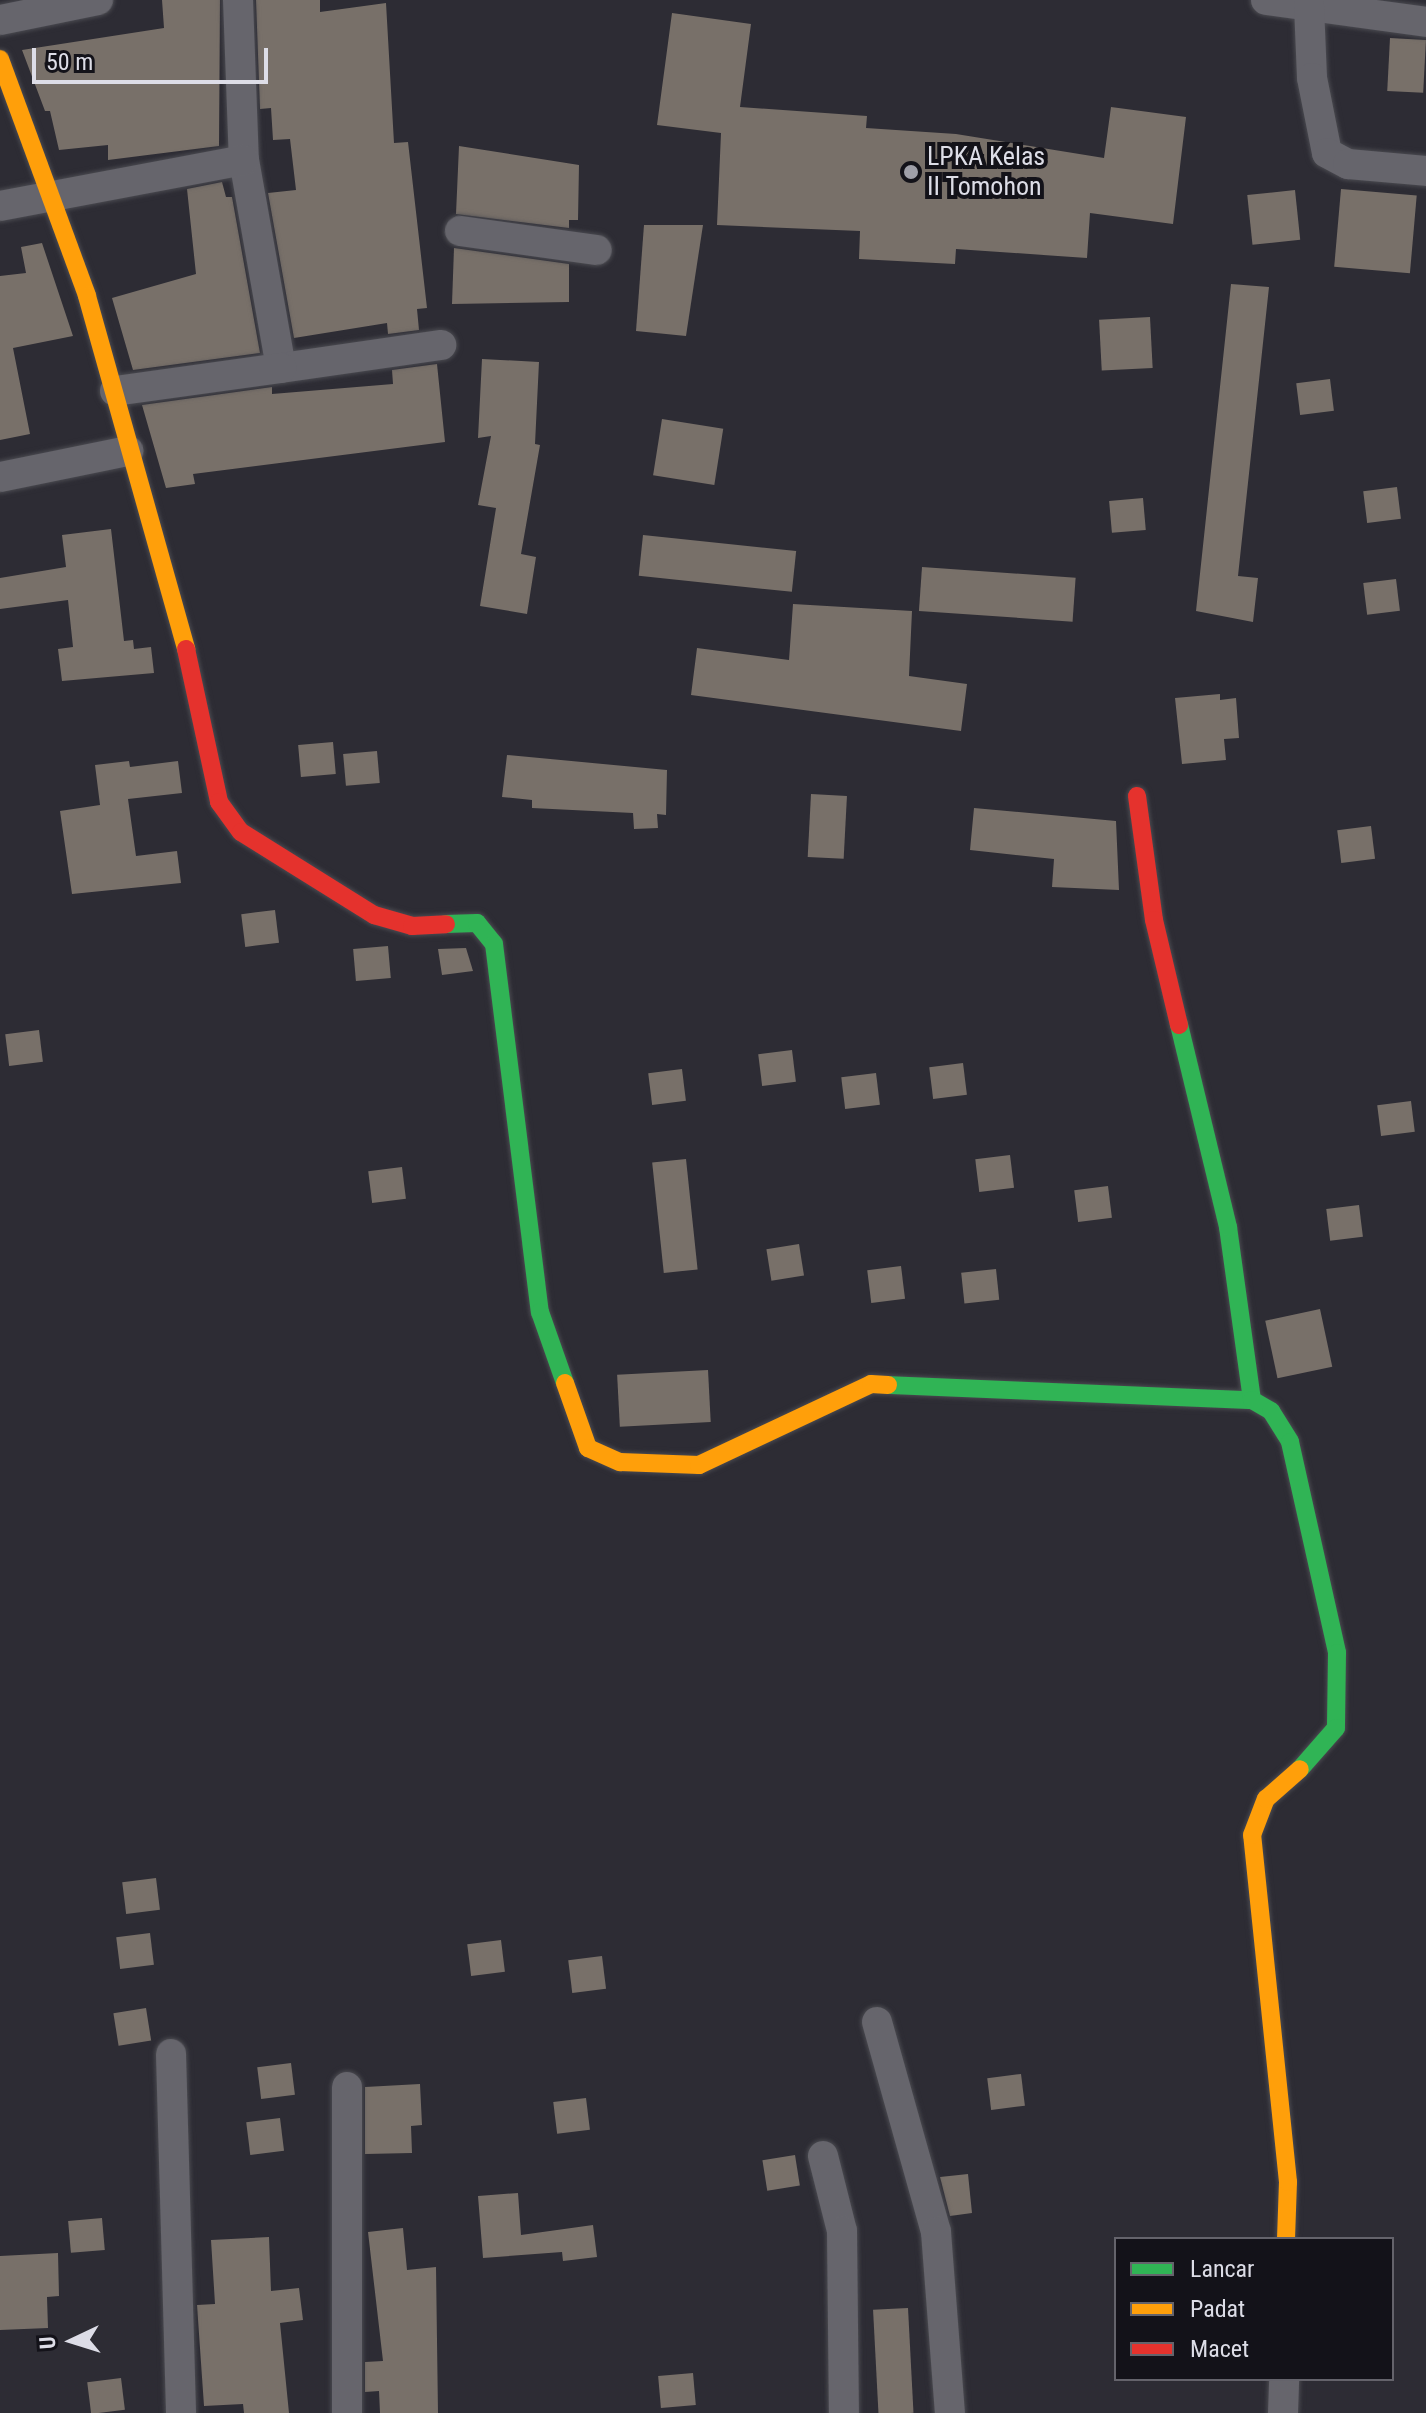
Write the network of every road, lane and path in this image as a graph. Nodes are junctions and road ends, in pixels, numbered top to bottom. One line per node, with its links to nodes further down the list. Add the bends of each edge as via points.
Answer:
1 (98, 0): 5 (street)
2 (238, 0): 8 (street)
3 (1266, 0): 4 (street)
4 (1309, 6): 6 (street); 9 (street, via 1312,78 1327,153 1348,164)
5 (0, 20)
6 (1426, 22)
7 (0, 59): 10 (street)
8 (244, 160): 10 (street); 15 (street)
9 (1426, 171)
10 (49, 194): 11 (street); 16 (street)
11 (0, 206)
12 (460, 231): 13 (street)
13 (597, 250)
14 (441, 345): 15 (street)
15 (281, 368): 16 (street)
16 (115, 391): 17 (street)
17 (128, 451): 18 (street); 20 (street, via 191,668 219,802 228,818 391,922 451,920 488,930 501,970 540,1312 588,1448 620,1462 699,1465 871,1384 1004,1394)
18 (0, 477)
19 (1137, 796): 20 (street, via 1154,920 1228,1227)
20 (1252, 1400): 25 (street, via 1271,1411 1290,1442 1337,1653 1341,1698 1331,1736 1266,1799 1252,1835 1288,2182)
21 (877, 2022): 30 (street, via 933,2218)
22 (171, 2054): 27 (street)
23 (347, 2087): 28 (street)
24 (823, 2156): 29 (street, via 842,2231)
25 (1286, 2237)
26 (1284, 2381): 31 (street)
27 (181, 2413)
28 (347, 2413)
29 (844, 2413)
30 (950, 2413)
31 (1283, 2413)

